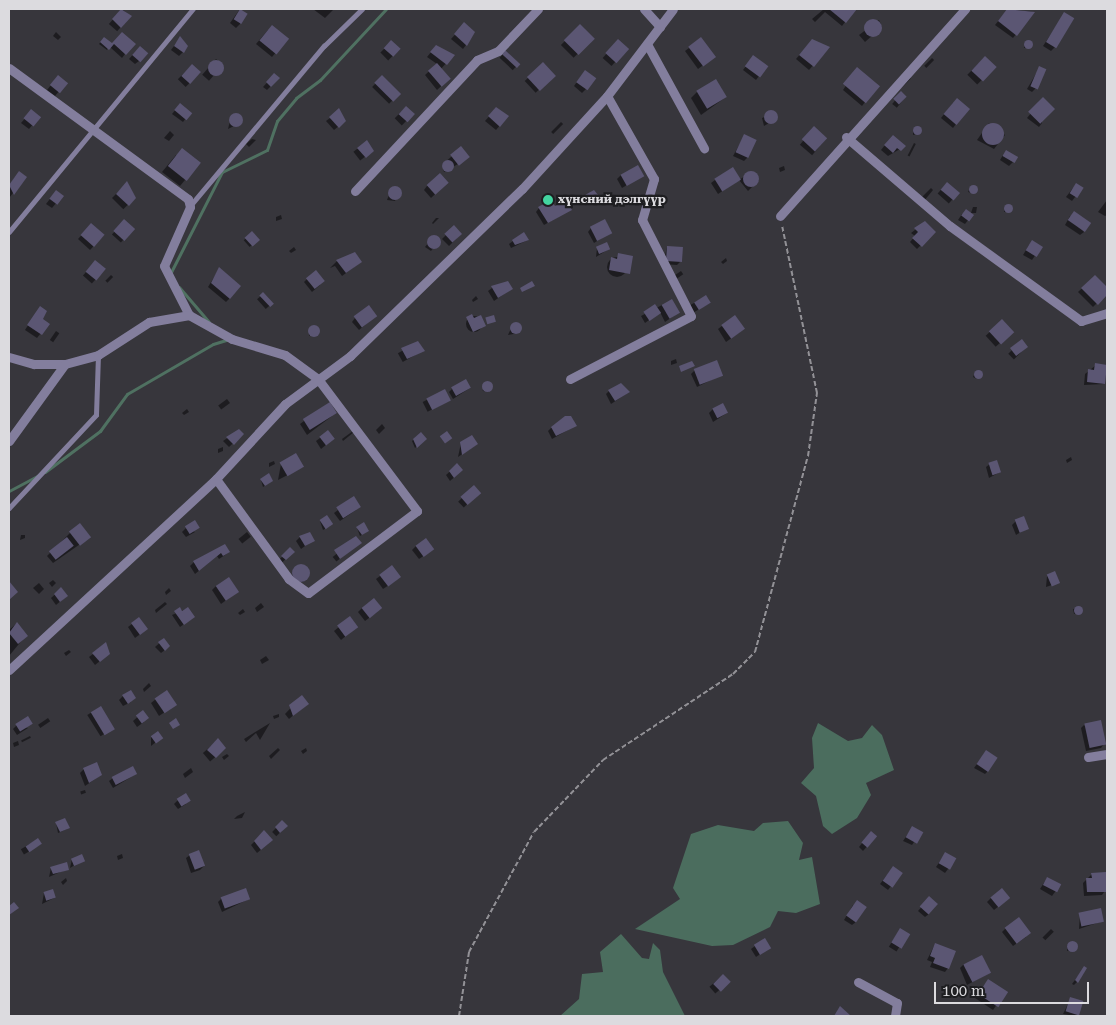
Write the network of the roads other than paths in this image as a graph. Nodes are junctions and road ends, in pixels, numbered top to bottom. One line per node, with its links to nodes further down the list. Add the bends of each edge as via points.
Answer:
1 (193, 9): 11 (lane)
2 (362, 9): 15 (lane, via 324,46)
3 (538, 9): 14 (street, via 498,51 477,60)
4 (644, 9): 7 (street)
5 (673, 9): 7 (street)
6 (965, 9): 12 (street)
7 (660, 27): 8 (street)
8 (647, 44): 10 (street); 13 (street)
9 (9, 68): 11 (street)
10 (607, 96): 23 (street, via 440,271 350,356); 24 (street, via 654,179 642,220 691,316)
11 (91, 130): 15 (street, via 188,200); 17 (lane)
12 (846, 137): 16 (street); 18 (street, via 950,226 1081,321)
13 (704, 148)
14 (355, 191)
15 (190, 207): 19 (street, via 164,266)
16 (780, 216)
17 (9, 232)
18 (1107, 313)
19 (189, 315): 20 (street, via 149,322); 23 (street, via 232,339 269,354 284,355)
20 (98, 356): 22 (street); 27 (lane, via 96,415)
21 (9, 358): 22 (street, via 34,364)
22 (65, 364): 25 (street)
23 (318, 379): 26 (street, via 285,404); 26 (street, via 417,511 308,594 290,579)
24 (570, 379)
25 (9, 441)
26 (216, 479): 28 (street)
27 (9, 508)
28 (9, 670)
29 (1107, 754): 30 (street)
30 (1088, 757)
31 (858, 982): 32 (street, via 897,1002)
32 (895, 1016)

